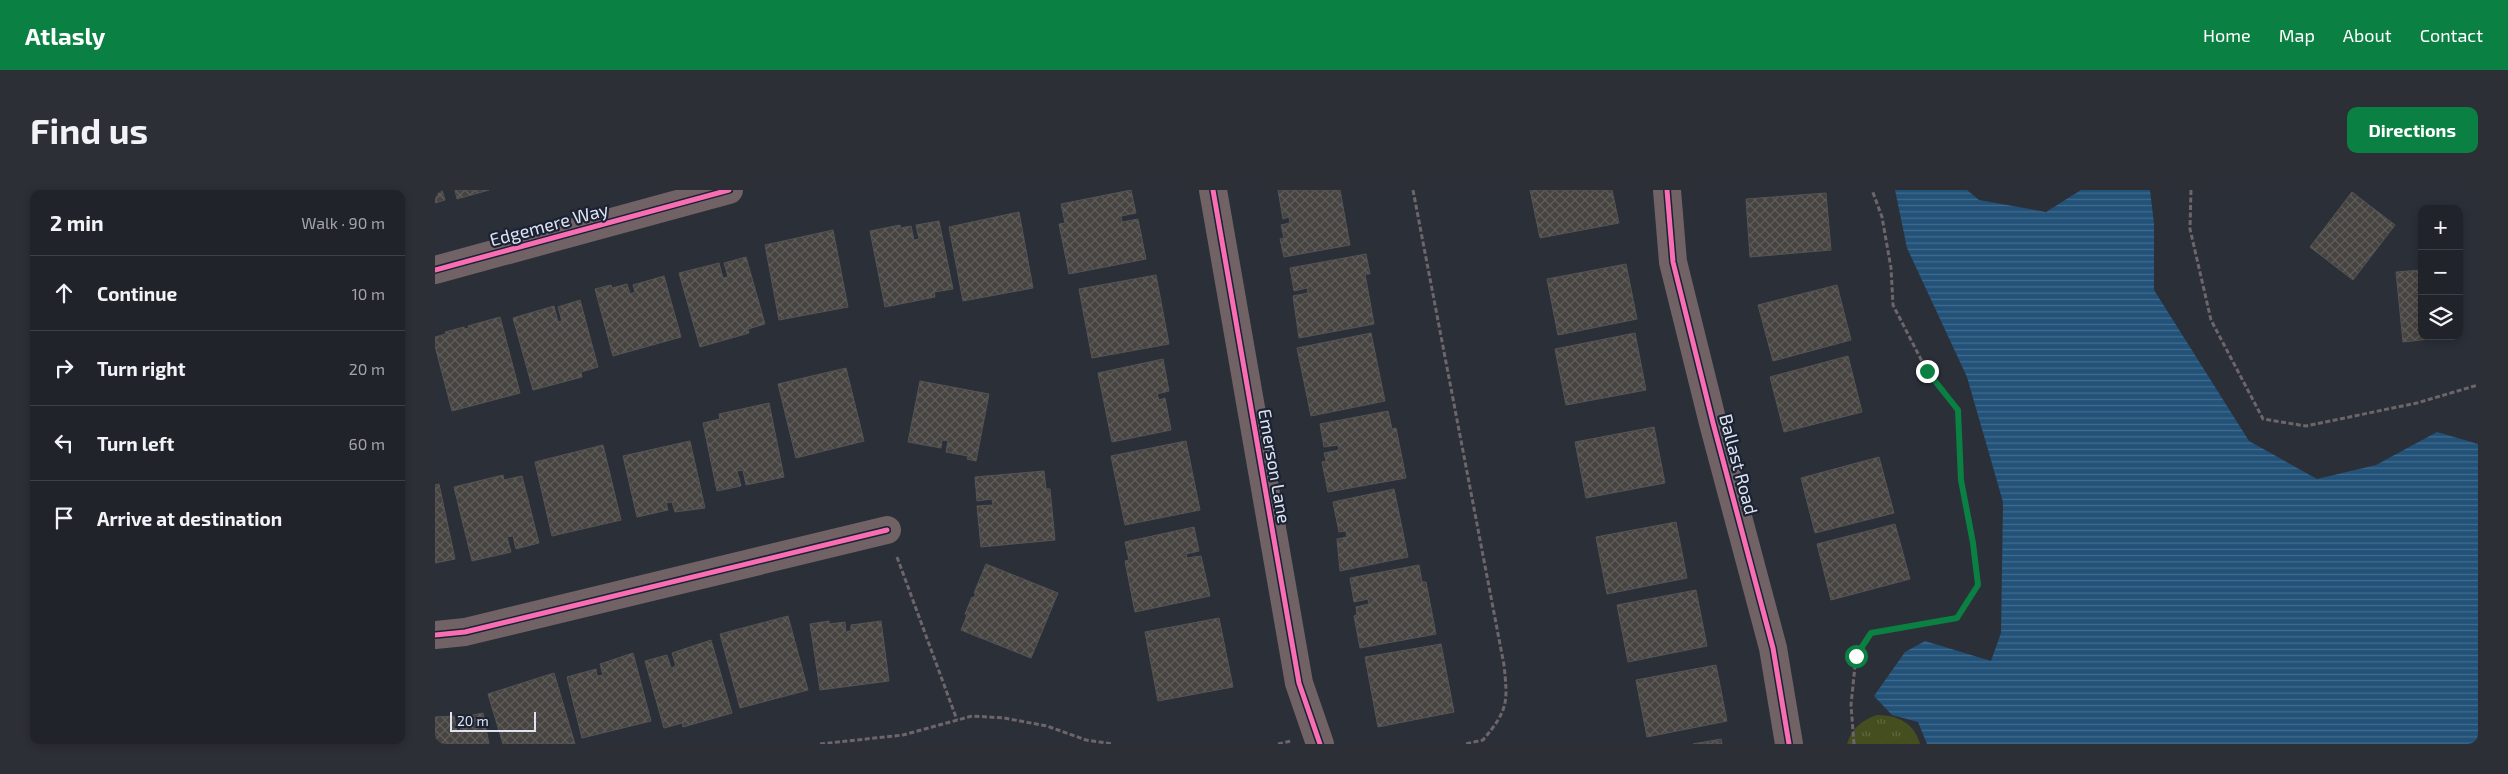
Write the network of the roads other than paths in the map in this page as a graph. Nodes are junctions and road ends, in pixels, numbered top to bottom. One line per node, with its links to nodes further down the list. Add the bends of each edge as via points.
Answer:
1 (729, 190): 4 (street, Edgemere Way)
2 (1213, 190): 7 (street, Emerson Lane, via 1299,683)
3 (1667, 190): 8 (street, Ballast Road, via 1673,262 1773,648)
4 (435, 270)
5 (887, 530): 6 (street, via 465,632)
6 (435, 635)
7 (1320, 744)
8 (1789, 744)

